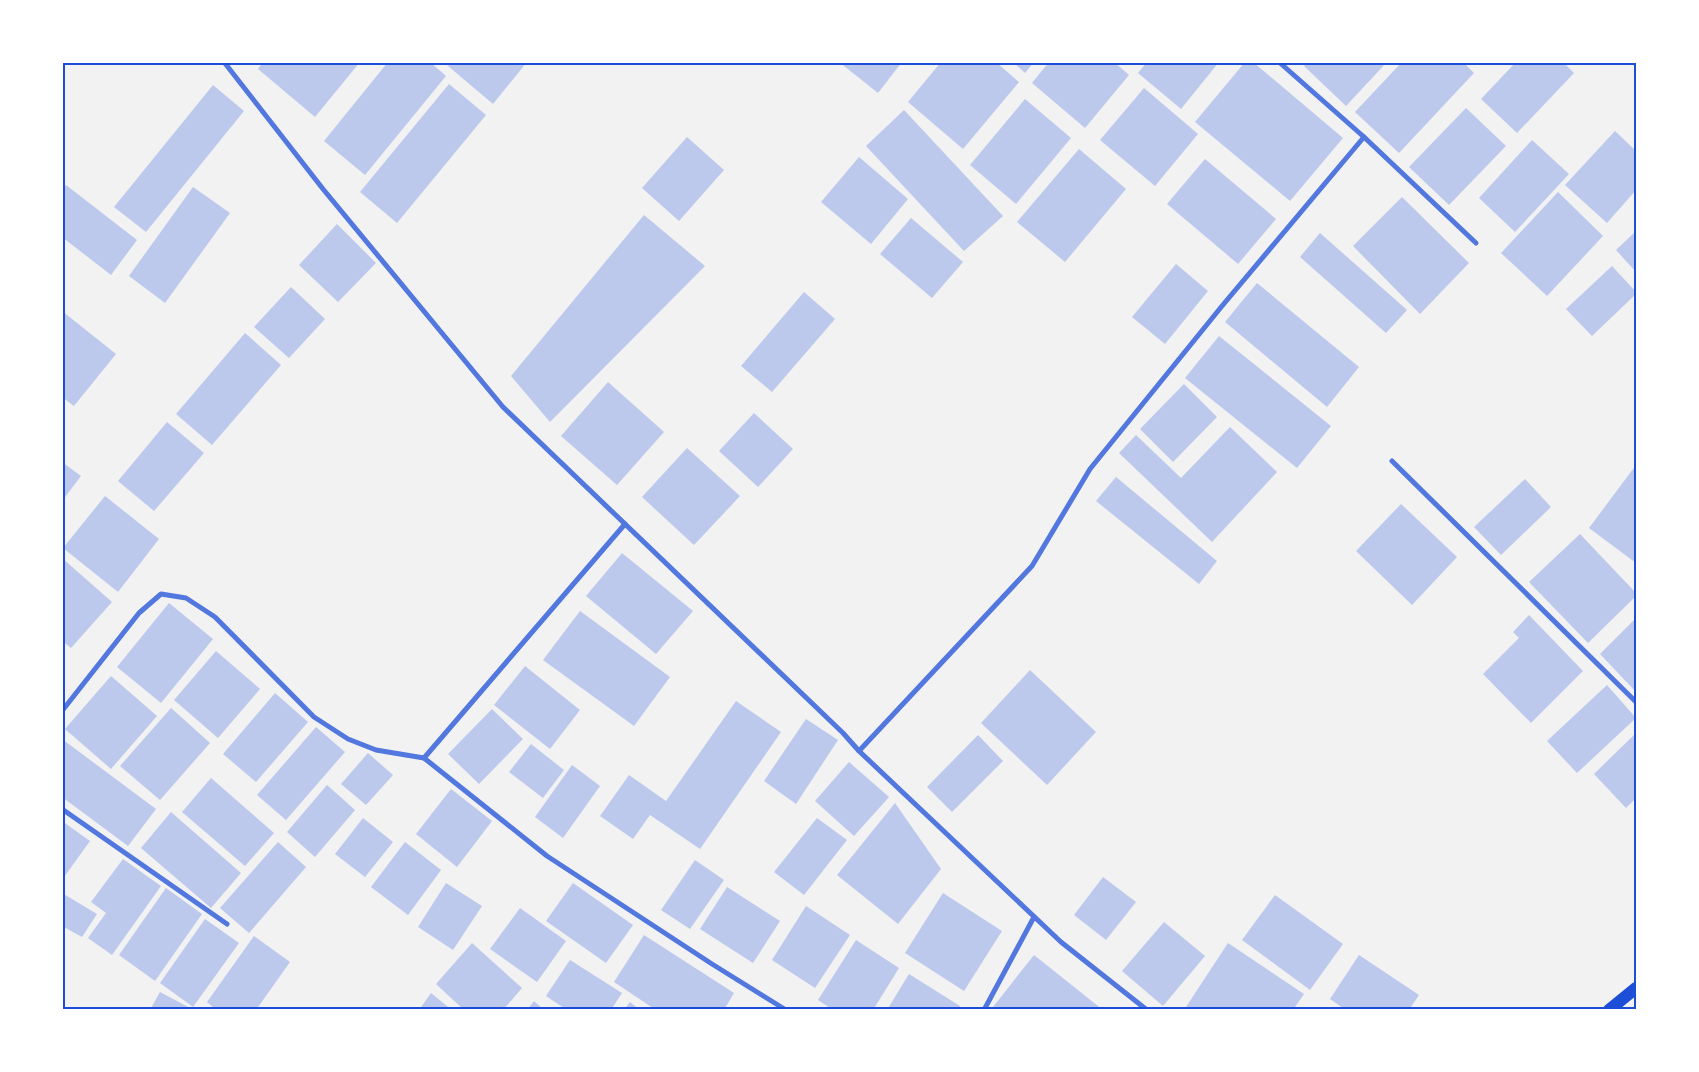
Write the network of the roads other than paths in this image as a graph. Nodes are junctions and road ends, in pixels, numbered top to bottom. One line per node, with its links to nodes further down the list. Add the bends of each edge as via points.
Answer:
1 (224, 62): 6 (street, via 503,407)
2 (1279, 62): 3 (street)
3 (1364, 137): 4 (street); 9 (street, via 1090,469 1032,566)
4 (1476, 244)
5 (1392, 461): 7 (street)
6 (625, 524): 9 (street); 10 (street)
7 (1636, 702)
8 (62, 711): 10 (street, via 139,613 160,594 186,598 215,617 314,717 348,739 376,750)
9 (859, 751): 12 (street)
10 (424, 758): 15 (street, via 548,856)
11 (62, 810): 13 (street)
12 (1034, 917): 16 (street); 17 (street)
13 (227, 924)
14 (1636, 988): 18 (main road)
15 (786, 1010)
16 (984, 1010)
17 (1147, 1010)
18 (1609, 1010)

